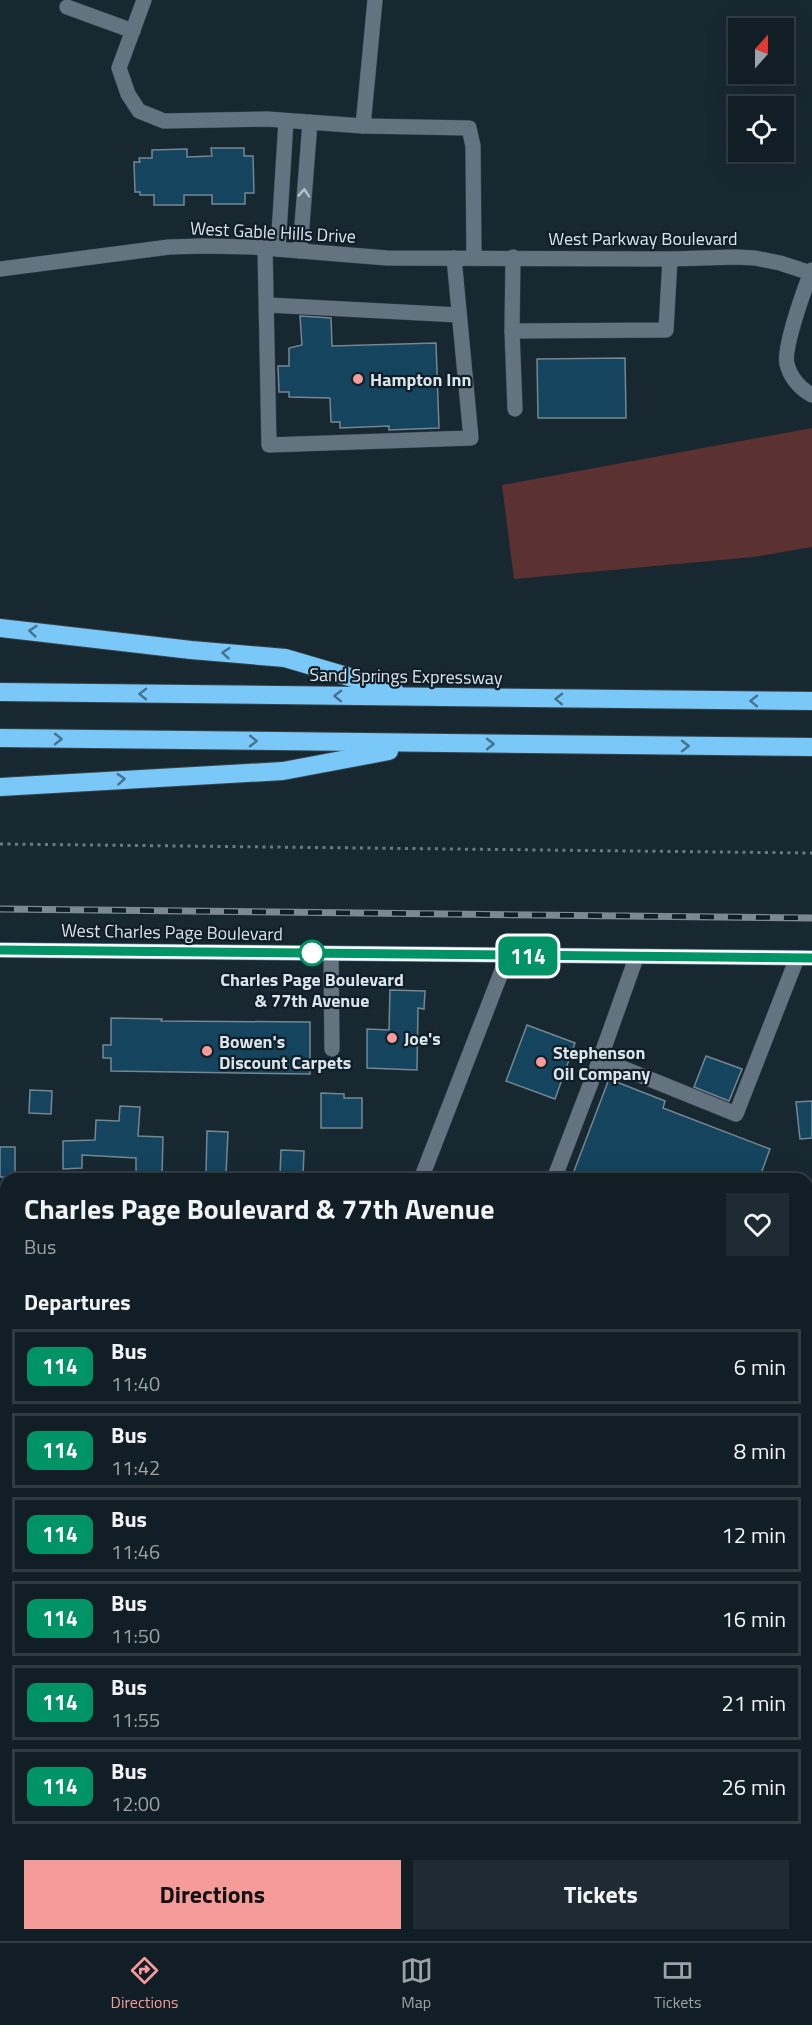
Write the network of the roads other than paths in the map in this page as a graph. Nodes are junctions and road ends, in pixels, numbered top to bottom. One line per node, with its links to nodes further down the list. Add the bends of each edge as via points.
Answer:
1 (144, 0): 4 (street)
2 (375, 0): 7 (street)
3 (67, 7): 4 (street)
4 (133, 32): 5 (street, via 119,68 128,94 140,111 164,121)
5 (286, 121): 6 (street); 8 (street)
6 (310, 122): 7 (street); 9 (street, one-way to 6)
7 (363, 126): 12 (street, via 469,128 473,146)
8 (272, 248): 9 (street, West Gable Hills Drive); 14 (street, West Gable Hills Drive, via 169,247); 16 (street)
9 (300, 251): 11 (street, West Gable Hills Drive, via 387,258)
10 (513, 257): 12 (street, West Parkway Boulevard); 13 (street, West Parkway Boulevard); 18 (street)
11 (454, 258): 12 (street, West Gable Hills Drive); 17 (street)
12 (474, 258)
13 (670, 259): 15 (street, West Parkway Boulevard, via 755,258); 18 (street, via 666,330)
14 (0, 269)
15 (811, 272): 19 (street, via 791,335 787,363 795,381)
16 (268, 305): 17 (street); 17 (street, via 269,445 471,438)
17 (459, 315)
18 (512, 331): 20 (street)
19 (812, 395)
20 (515, 409)
21 (0, 628): 23 (highway, one-way to 21, via 285,658)
22 (0, 692): 23 (highway, Sand Springs Expressway, one-way to 22)
23 (417, 697): 24 (highway, Sand Springs Expressway, one-way to 23)
24 (812, 701)
25 (0, 738): 26 (highway, one-way to 26)
26 (431, 744): 27 (highway, one-way to 27); 28 (highway, one-way to 26, via 283,771)
27 (812, 747)
28 (0, 787)
29 (0, 950): 30 (main road, West Charles Page Boulevard)
30 (331, 954): 31 (main road, West Charles Page Boulevard); 34 (street)
31 (508, 955): 32 (main road, West Charles Page Boulevard); 36 (street)
32 (636, 957): 33 (main road, West Charles Page Boulevard); 35 (street)
33 (805, 958): 35 (street, via 736,1114)
34 (332, 1049)
35 (600, 1059): 37 (street)
36 (423, 1173)
37 (556, 1173)

